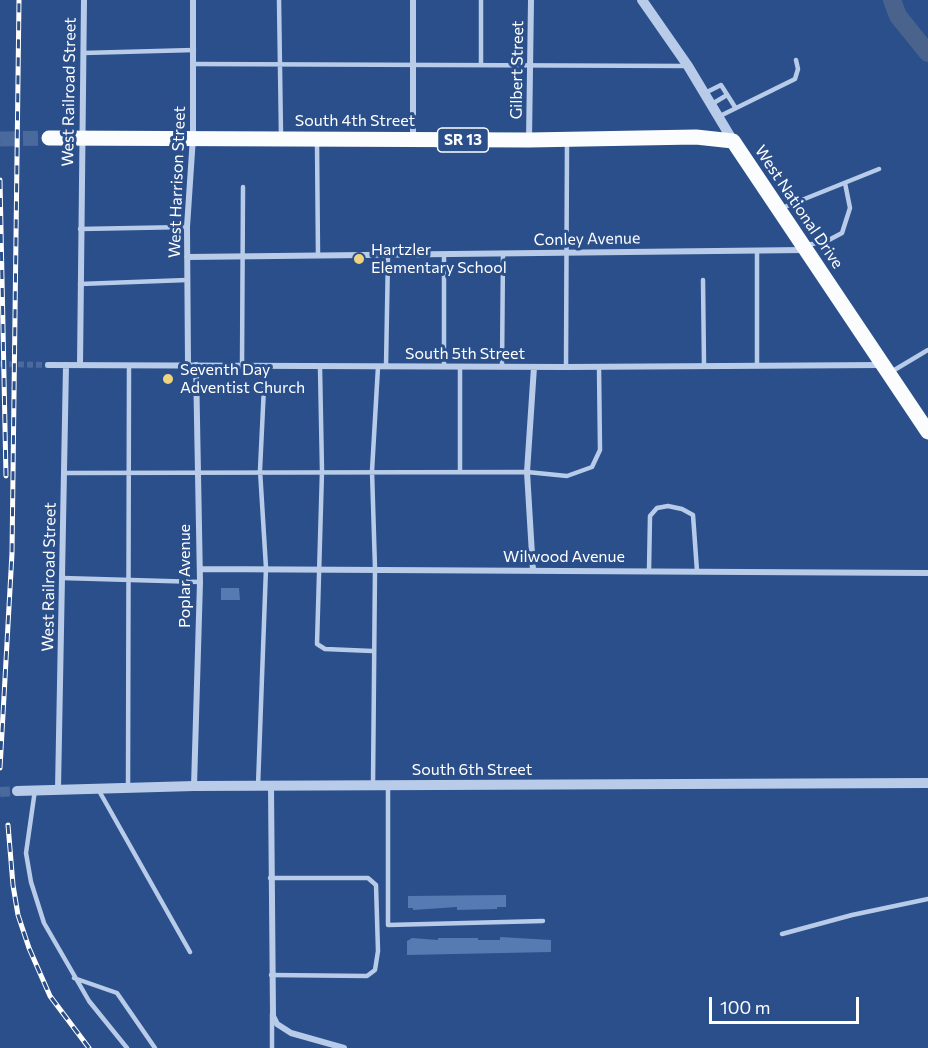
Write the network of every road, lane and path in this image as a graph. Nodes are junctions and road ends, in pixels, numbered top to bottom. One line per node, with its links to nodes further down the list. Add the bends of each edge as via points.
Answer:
1 (84, 0): 9 (street, West Railroad Street)
2 (193, 0): 8 (street, West Harrison Street)
3 (279, 0): 12 (lane)
4 (413, 0): 13 (street)
5 (481, 0): 14 (lane)
6 (531, 0): 15 (street, Gilbert Street)
7 (642, 0): 16 (street, West National Drive)
8 (194, 50): 9 (lane); 11 (street, West Harrison Street)
9 (84, 52): 22 (street, West Railroad Street)
10 (796, 60): 20 (lane, via 795,79)
11 (194, 64): 12 (lane); 23 (street, West Harrison Street)
12 (281, 65): 13 (lane); 26 (lane)
13 (414, 65): 14 (lane); 28 (street)
14 (481, 65): 15 (lane)
15 (531, 65): 16 (lane); 29 (street, Gilbert Street)
16 (688, 66): 17 (street, West National Drive)
17 (705, 93): 18 (lane, via 721,85); 19 (street, West National Drive)
18 (728, 95): 19 (lane); 20 (lane)
19 (712, 104): 21 (street, West National Drive)
20 (735, 107): 21 (lane)
21 (720, 116): 30 (street, West National Drive)
22 (81, 137): 23 (main road, South 4th Street / SR 13); 24 (main road, South 4th Street / SR 13); 36 (street, West Railroad Street)
23 (192, 137): 26 (main road, South 4th Street / SR 13); 35 (street, West Harrison Street)
24 (49, 138)
25 (567, 138): 29 (main road, South 4th Street / SR 13); 30 (main road, South 4th Street / SR 13, via 696,137); 39 (lane)
26 (281, 139): 27 (main road, South 4th Street / SR 13)
27 (317, 139): 28 (main road, South 4th Street / SR 13); 42 (lane)
28 (413, 140): 29 (main road, South 4th Street / SR 13)
29 (529, 140)
30 (733, 141): 34 (main road, West National Drive)
31 (879, 170): 32 (lane)
32 (845, 183): 34 (lane); 37 (lane, via 850,208 842,233)
33 (243, 187): 44 (lane)
34 (779, 209): 37 (main road, West National Drive)
35 (187, 226): 36 (lane); 45 (street, West Harrison Street)
36 (80, 230): 48 (street, West Railroad Street)
37 (806, 248): 38 (street, Conley Avenue); 69 (main road, West National Drive)
38 (757, 251): 39 (street, Conley Avenue); 59 (lane)
39 (568, 253): 41 (street, Conley Avenue); 67 (lane)
40 (444, 254): 41 (street, Conley Avenue); 43 (street, Conley Avenue); 63 (lane)
41 (503, 254): 65 (lane)
42 (318, 255): 43 (street, Conley Avenue); 44 (street, Conley Avenue)
43 (388, 255): 62 (lane)
44 (242, 256): 45 (street, Conley Avenue); 57 (lane)
45 (187, 257): 46 (street, West Harrison Street)
46 (187, 280): 48 (lane); 51 (street, West Harrison Street)
47 (703, 280): 55 (lane)
48 (80, 284): 50 (street, West Railroad Street)
49 (928, 350): 69 (lane)
50 (80, 364): 53 (street, South 5th Street); 56 (street, South 5th Street)
51 (188, 364): 54 (street, South 5th Street); 56 (street, South 5th Street)
52 (48, 365): 53 (street, South 5th Street)
53 (66, 365): 78 (street, West Railroad Street)
54 (196, 365): 57 (street, South 5th Street); 71 (street, Poplar Avenue)
55 (704, 365): 59 (street, South 5th Street); 68 (street, South 5th Street)
56 (129, 366): 75 (lane)
57 (242, 366): 58 (street, South 5th Street)
58 (265, 366): 60 (street, South 5th Street); 72 (lane)
59 (757, 366): 69 (street, South 5th Street)
60 (320, 367): 61 (street, South 5th Street); 73 (lane)
61 (378, 367): 62 (street, South 5th Street); 74 (lane)
62 (386, 367): 63 (street, South 5th Street)
63 (444, 367): 64 (street, South 5th Street)
64 (459, 367): 65 (street, South 5th Street); 76 (lane)
65 (502, 367): 66 (street, South 5th Street)
66 (534, 367): 67 (street, South 5th Street); 77 (street)
67 (566, 367): 68 (street, South 5th Street)
68 (599, 367): 77 (lane, via 600,450 596,462 567,476)
69 (885, 369): 70 (main road, West National Drive)
70 (928, 432)
71 (198, 471): 72 (lane); 75 (lane); 81 (street, Poplar Avenue)
72 (260, 471): 73 (lane); 79 (lane)
73 (322, 471): 74 (lane); 82 (lane)
74 (372, 471): 76 (lane); 80 (lane)
75 (131, 472): 78 (lane); 88 (lane)
76 (460, 472): 77 (lane)
77 (527, 472): 83 (street)
78 (65, 473): 87 (street, West Railroad Street)
79 (266, 568): 81 (street, Wilwood Avenue); 82 (street, Wilwood Avenue); 95 (lane)
80 (375, 568): 82 (street, Wilwood Avenue); 83 (street, Wilwood Avenue); 90 (lane)
81 (200, 569): 89 (street, Poplar Avenue)
82 (319, 569): 90 (lane, via 317,644 325,649)
83 (533, 571): 84 (street, Wilwood Avenue)
84 (649, 571): 85 (street, Wilwood Avenue); 85 (lane, via 650,516 657,508 668,506 693,515)
85 (697, 572): 86 (street, Wilwood Avenue)
86 (928, 573)
87 (63, 578): 88 (lane); 97 (street, West Railroad Street)
88 (130, 578): 89 (lane); 99 (lane)
89 (200, 582): 94 (street, Poplar Avenue)
90 (372, 651): 92 (lane)
91 (928, 783): 93 (street, South 6th Street)
92 (373, 785): 93 (street, South 6th Street); 96 (street, South 6th Street)
93 (388, 785): 104 (lane, via 388,925)
94 (194, 786): 95 (street, South 6th Street); 99 (street, South 6th Street)
95 (258, 786): 96 (street, South 6th Street)
96 (271, 786): 102 (street)
97 (58, 789): 98 (street, South 6th Street); 100 (street, South 6th Street)
98 (98, 789): 99 (street, South 6th Street); 106 (lane)
99 (128, 789)
100 (35, 790): 101 (street, South 6th Street); 108 (lane, via 26,853 31,882 44,923)
101 (16, 791)
102 (270, 878): 107 (street); 107 (lane, via 368,878 376,885 378,941 375,970 367,976)
103 (928, 899): 105 (lane)
104 (543, 921)
105 (782, 934)
106 (190, 952)
107 (271, 975): 109 (street)
108 (74, 978): 110 (lane); 111 (lane, via 117,993)
109 (272, 1009): 112 (lane); 113 (street, via 284,1029)
110 (127, 1048)
111 (155, 1048)
112 (272, 1048)
113 (344, 1048)

